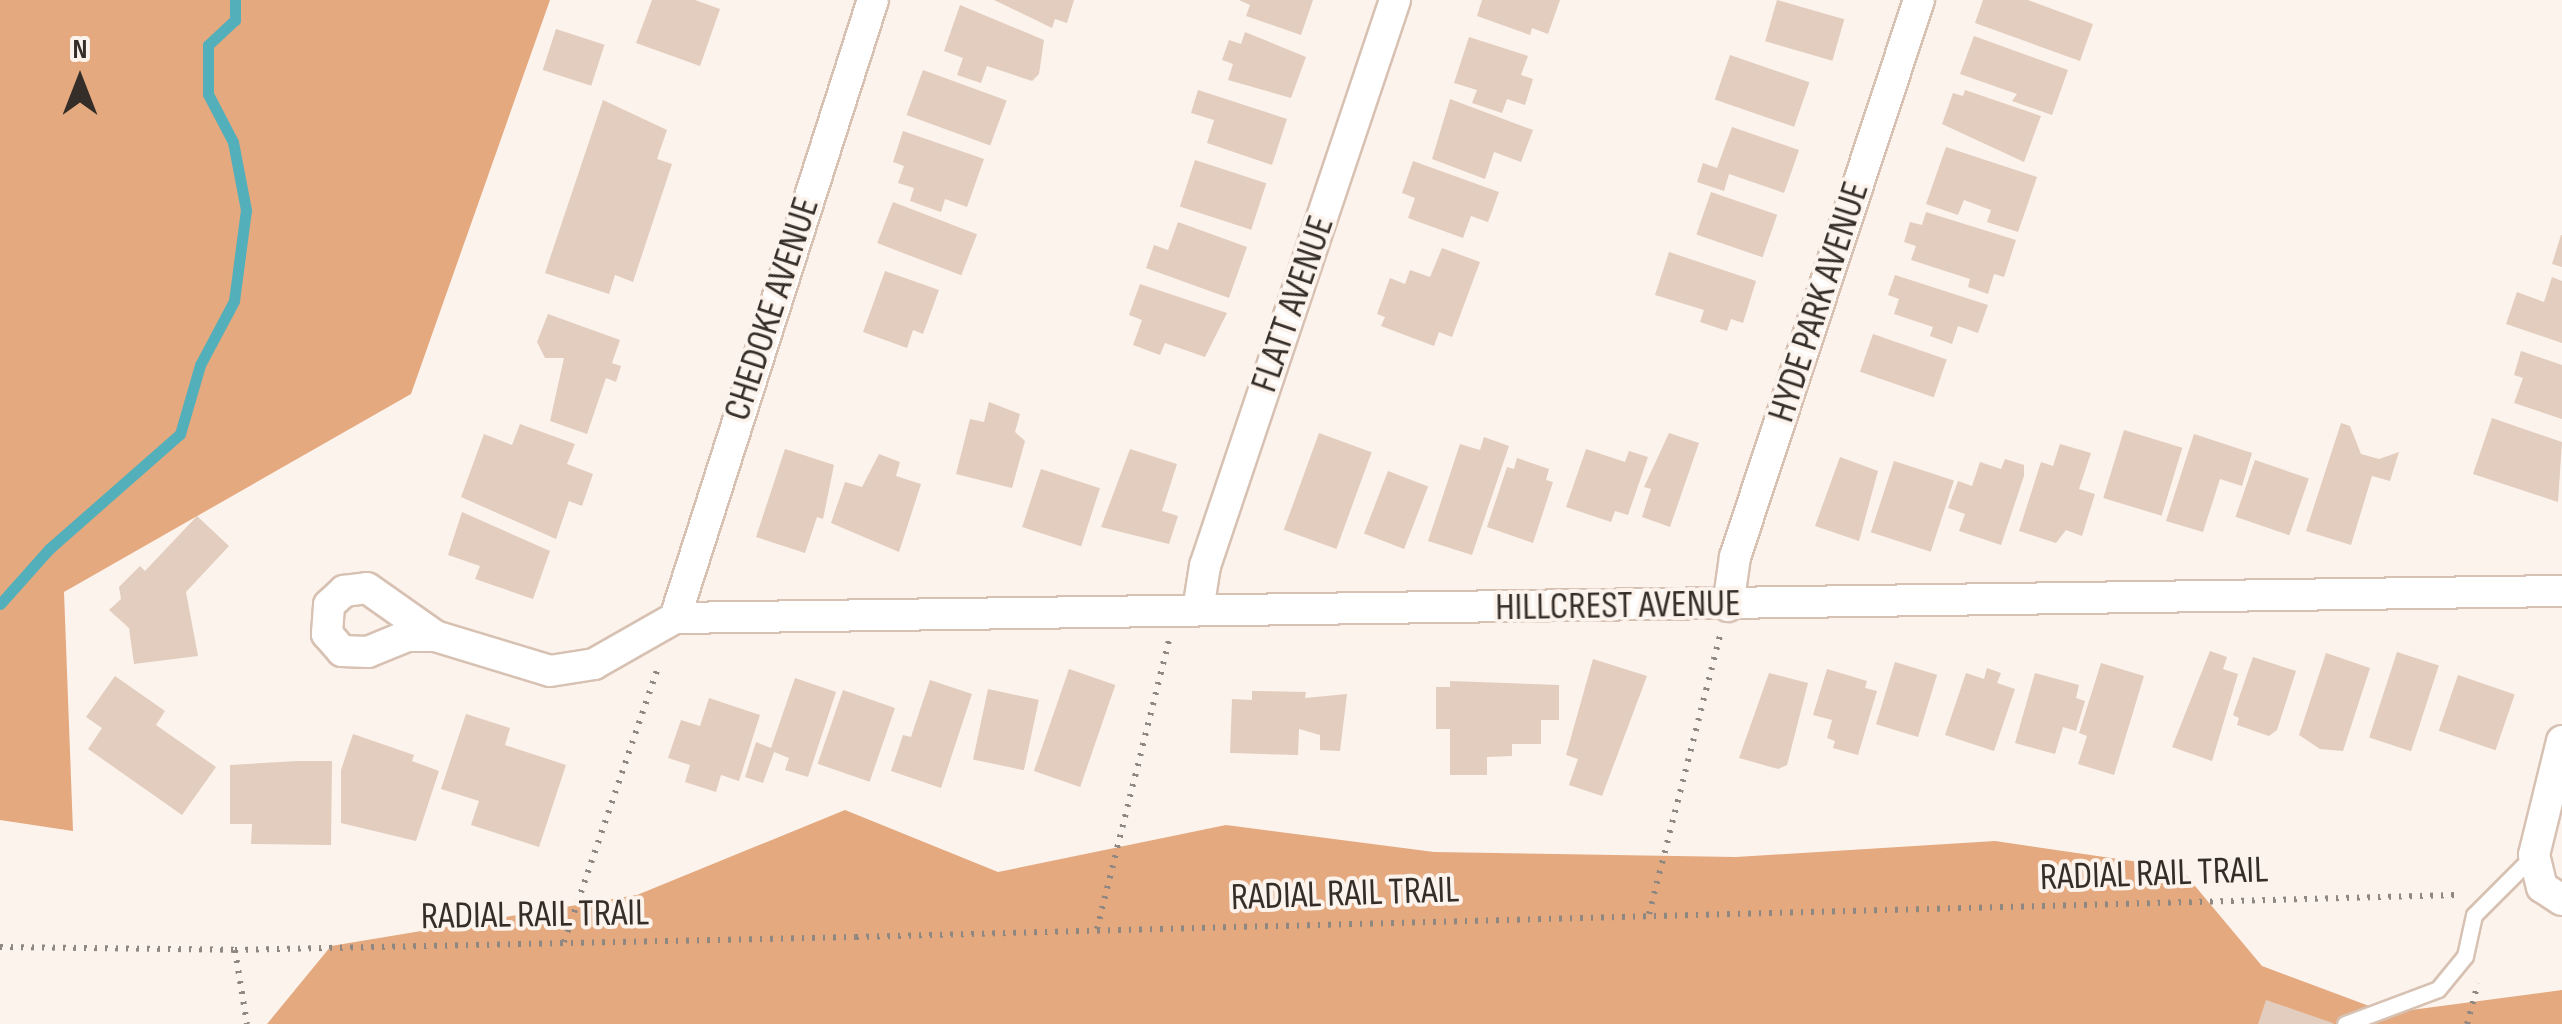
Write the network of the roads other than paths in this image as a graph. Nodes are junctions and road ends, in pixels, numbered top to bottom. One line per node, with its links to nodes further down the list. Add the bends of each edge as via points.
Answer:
1 (874, 0): 7 (street, CHEDOKE AVENUE)
2 (1395, 0): 6 (street, FLATT AVENUE)
3 (1919, 0): 5 (street, HYDE PARK AVENUE, via 1735,557)
4 (2562, 591): 5 (street, HILLCREST AVENUE)
5 (1728, 606): 6 (street, HILLCREST AVENUE)
6 (1187, 610): 7 (street, HILLCREST AVENUE)
7 (675, 618): 8 (street, via 594,664 550,671)
8 (435, 636)
9 (2562, 741): 10 (street)
10 (2534, 855): 11 (street, via 2542,887); 12 (lane, via 2474,915 2465,956 2438,988)
11 (2562, 900)
12 (2345, 1024)

